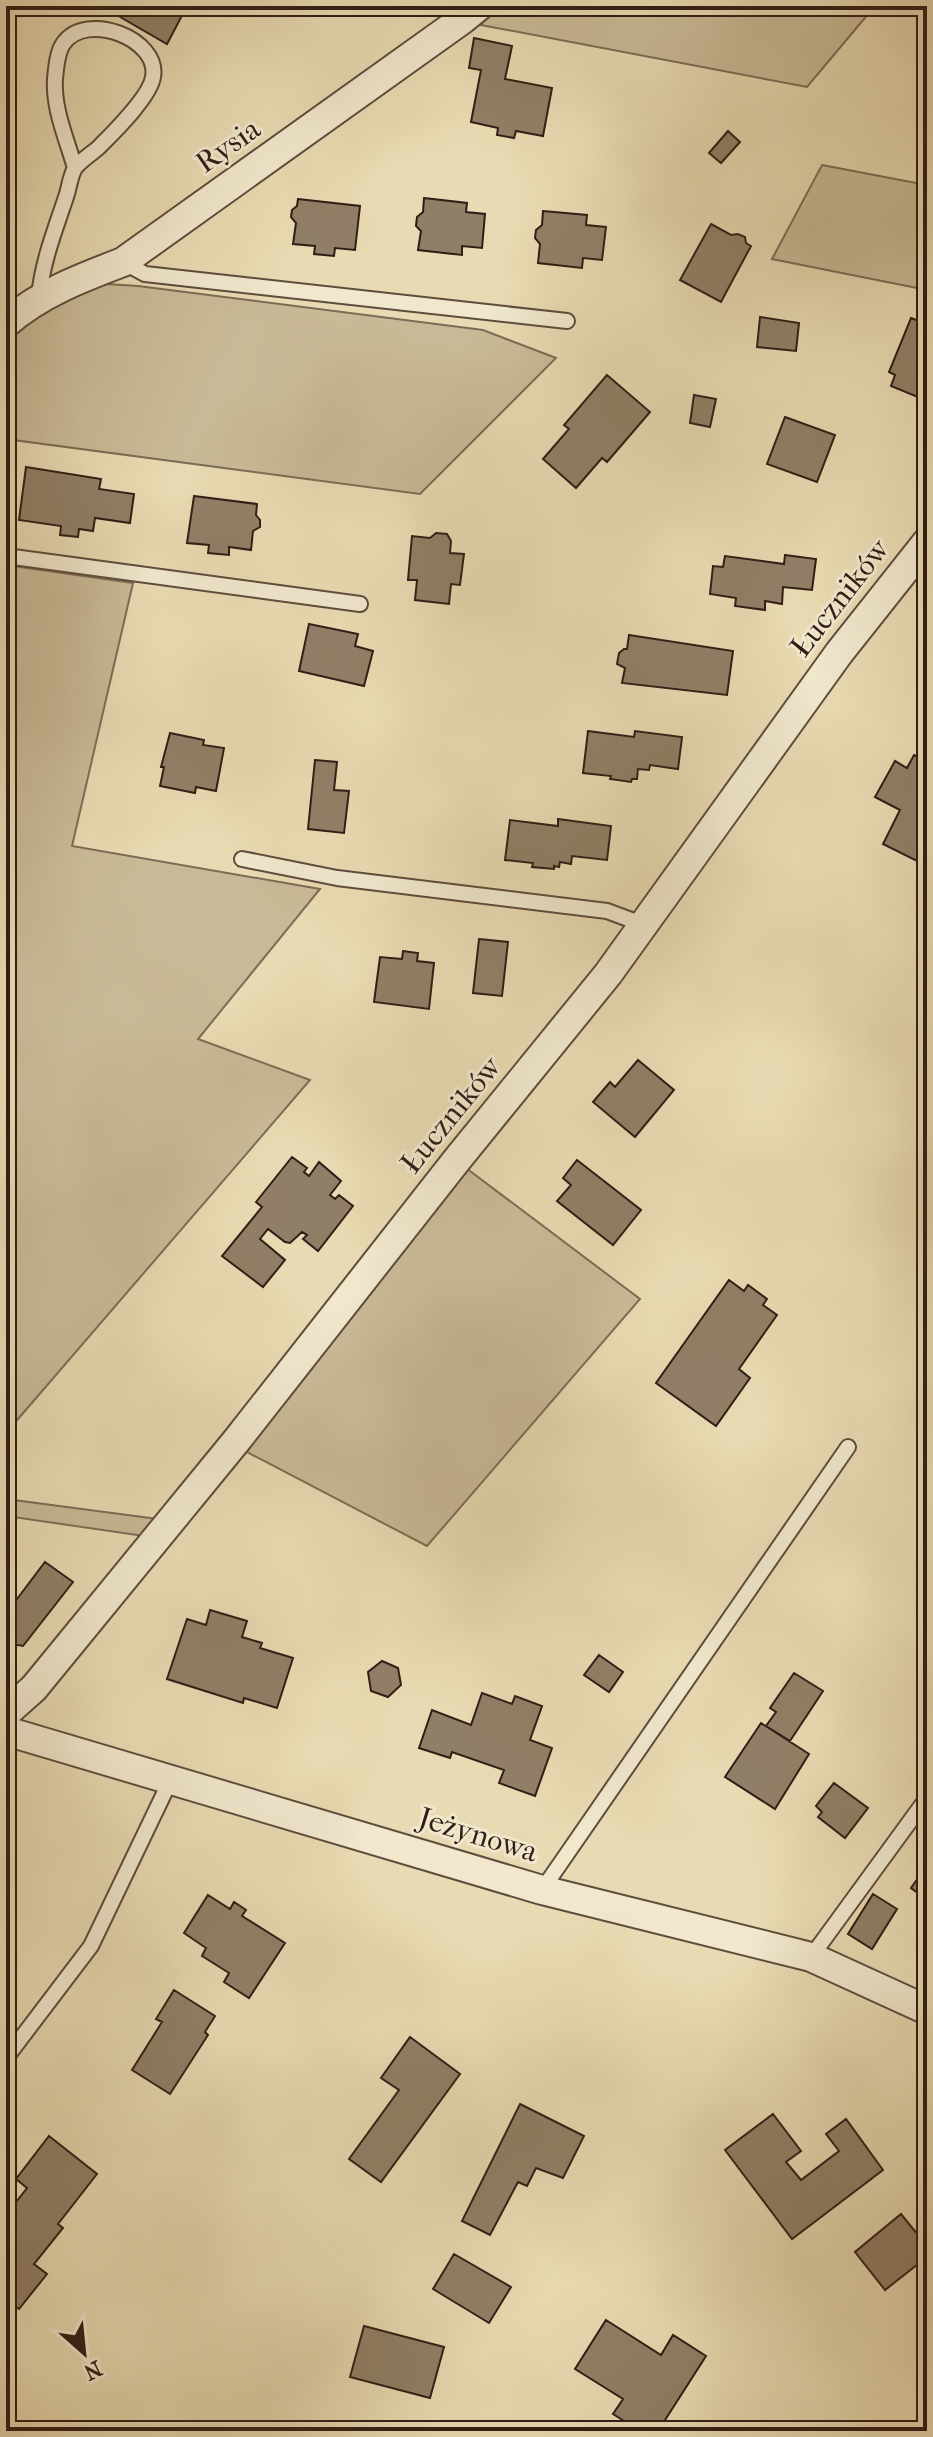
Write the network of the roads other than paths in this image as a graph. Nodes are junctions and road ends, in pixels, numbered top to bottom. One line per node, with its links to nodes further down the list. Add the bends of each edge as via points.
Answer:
1 (479, 6): 3 (street, Rysia)
2 (75, 168): 2 (lane, via 153,83 151,57 110,29 91,27 75,34 63,43 58,59 59,114); 4 (lane)
3 (123, 262): 4 (street, Rysia); 5 (lane, via 145,274)
4 (39, 297): 6 (street, Rysia)
5 (567, 321)
6 (6, 323)
7 (927, 542): 11 (street, Łuczników, via 839,653)
8 (6, 556): 9 (lane)
9 (360, 604)
10 (242, 859): 11 (lane, via 337,878 607,911)
11 (642, 924): 13 (street, Łuczników, via 608,974 237,1440 34,1688)
12 (848, 1447): 17 (lane)
13 (6, 1713)
14 (6, 1731): 15 (street, Jeżynowa)
15 (171, 1779): 17 (street, Jeżynowa); 20 (lane, via 91,1946)
16 (927, 1798): 18 (lane)
17 (542, 1890): 18 (street, Jeżynowa)
18 (811, 1957): 19 (street, Jeżynowa)
19 (927, 2010)
20 (6, 2058)

